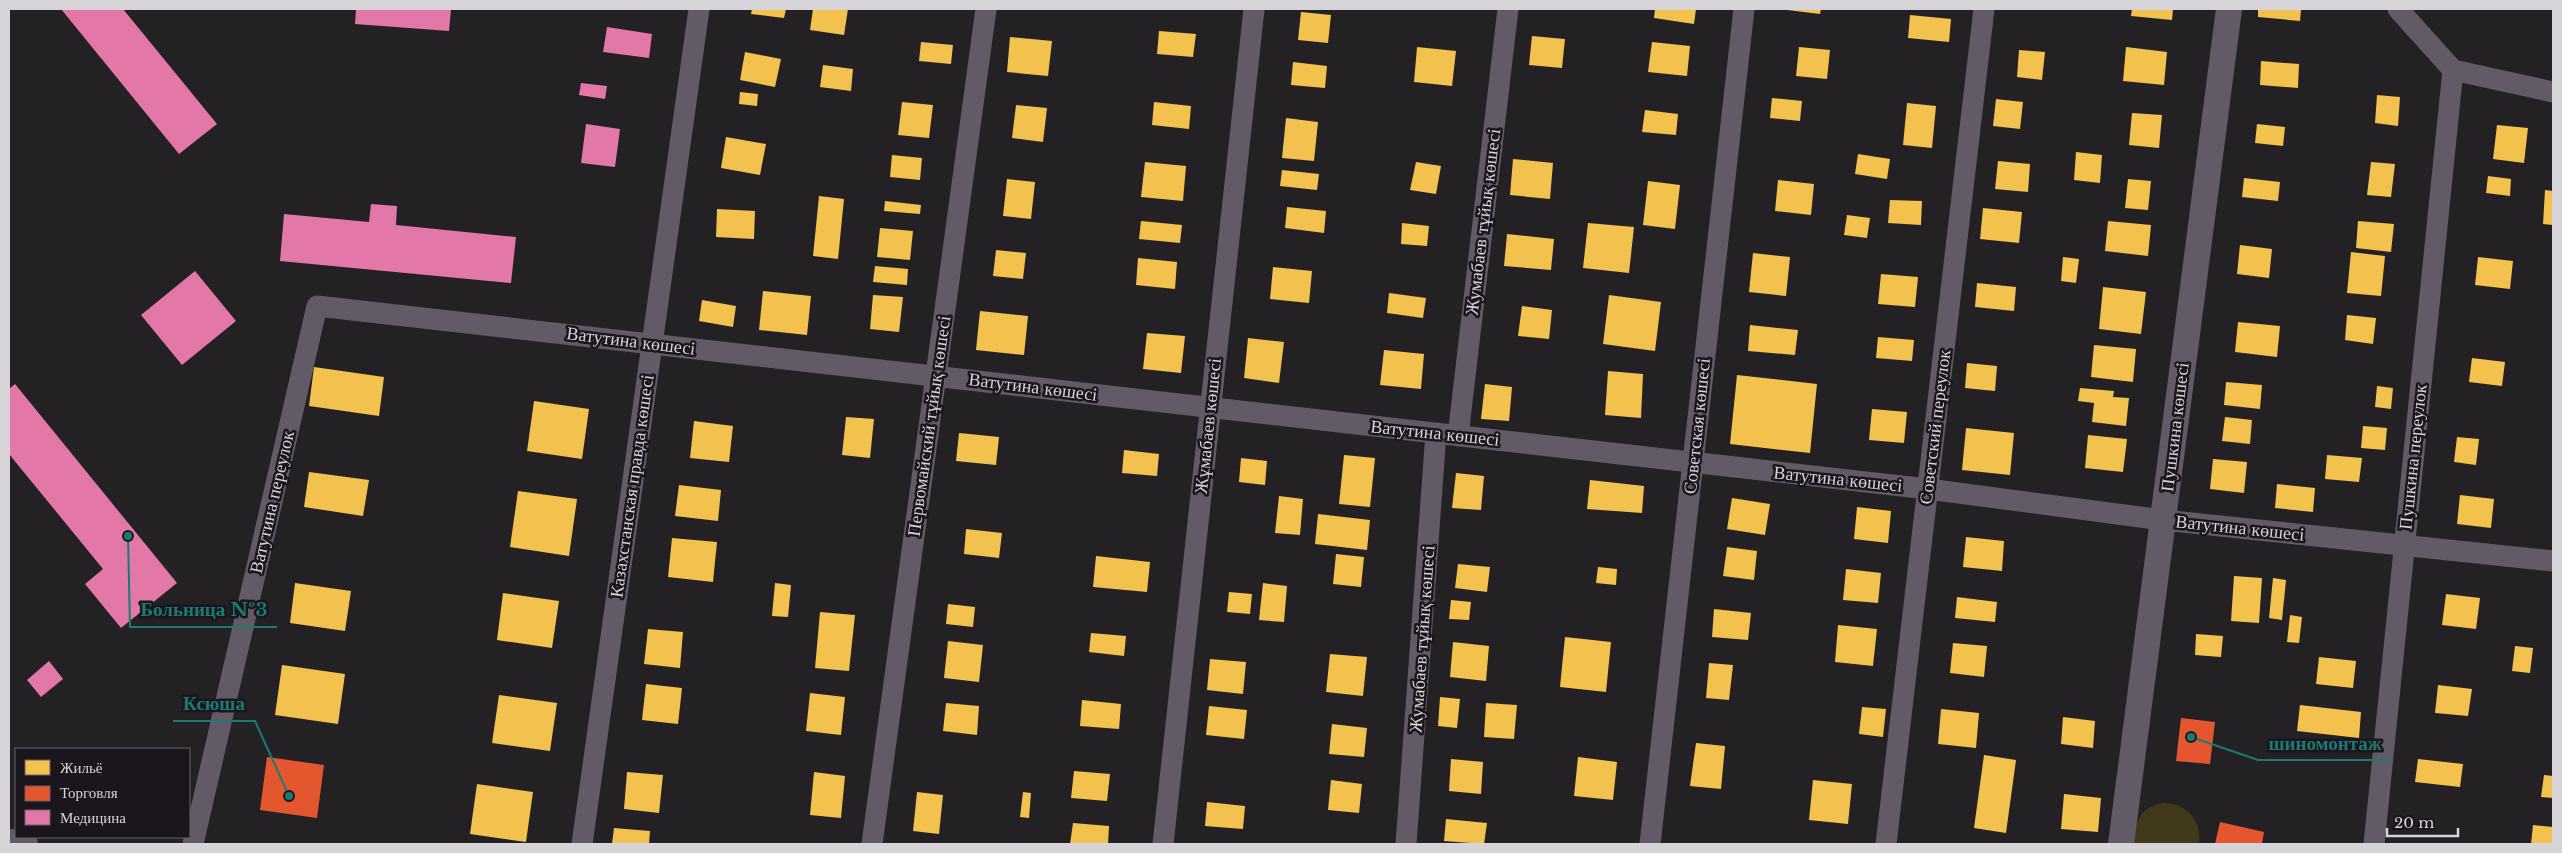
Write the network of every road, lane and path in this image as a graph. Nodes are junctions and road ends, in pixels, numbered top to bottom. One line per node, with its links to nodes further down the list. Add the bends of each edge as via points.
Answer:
1 (698, 9): 12 (street, Казахстанская правда көшесі)
2 (986, 9): 13 (street, Первомайский тұйық көшесі)
3 (1254, 9): 14 (street, Жұмабаев көшесі)
4 (1508, 9): 16 (street, Жумабаев тұйық көшесі)
5 (1744, 9): 17 (street, Советская көшесі)
6 (1984, 9): 18 (street, Советский переулок)
7 (2229, 9): 19 (street, Пушкина көшесі)
8 (2398, 9): 9 (street)
9 (2453, 70): 10 (street); 20 (street, Пушкина переулок)
10 (2553, 92)
11 (317, 306): 12 (street, Ватутина көшесі); 24 (street, Ватутина переулок)
12 (652, 344): 13 (street, Ватутина көшесі); 25 (street, Казахстанская правда көшесі)
13 (936, 376): 14 (street, Ватутина көшесі); 26 (street, Первомайский тұйық көшесі)
14 (1210, 408): 15 (street, Ватутина көшесі); 27 (street, Жұмабаев көшесі)
15 (1436, 434): 16 (street, Ватутина көшесі); 28 (street, Жумабаев тұйық көшесі)
16 (1458, 436): 17 (street, Ватутина көшесі)
17 (1692, 463): 18 (street, Ватутина көшесі); 29 (street, Советская көшесі)
18 (1928, 489): 19 (street, Ватутина көшесі); 30 (street, Советский переулок)
19 (2163, 520): 20 (street, Ватутина көшесі); 31 (street, Пушкина көшесі)
20 (2404, 544): 21 (street, Ватутина көшесі); 32 (street, Пушкина переулок)
21 (2553, 561)
22 (9, 842): 23 (street)
23 (25, 844)
24 (193, 844)
25 (582, 844)
26 (872, 844)
27 (1162, 844)
28 (1406, 844)
29 (1650, 844)
30 (1886, 844)
31 (2121, 844)
32 (2374, 844)

